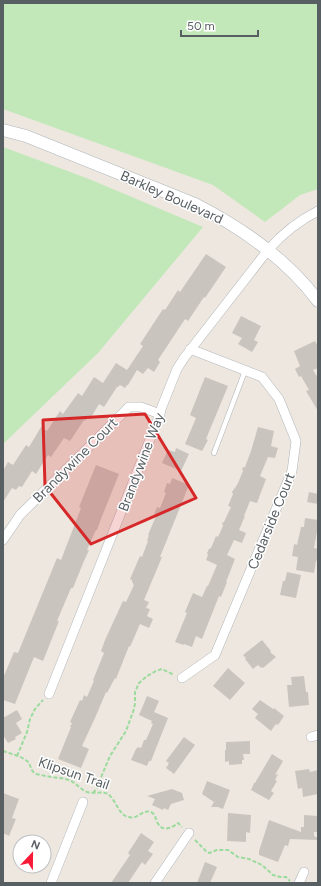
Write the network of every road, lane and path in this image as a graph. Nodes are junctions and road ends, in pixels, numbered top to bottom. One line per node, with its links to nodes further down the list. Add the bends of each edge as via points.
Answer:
1 (3, 130): 3 (main road, Barkley Boulevard, via 26,136 195,204 235,226)
2 (318, 211): 3 (street, Brandywine Way, via 291,227)
3 (268, 250): 4 (main road, Barkley Boulevard); 5 (street, Brandywine Way)
4 (318, 301)
5 (190, 349): 6 (street, Cedarside Court); 7 (street, Brandywine Way, via 177,369)
6 (245, 370): 8 (lane); 10 (street, Cedarside Court, via 262,377 279,399 296,441 292,471 216,655)
7 (160, 414): 9 (street, Brandywine Court, via 141,407 129,407 20,515); 11 (street, Brandywine Way)
8 (214, 453)
9 (3, 540)
10 (182, 678): 14 (path, via 162,669 141,680 135,692 134,709 126,731 110,756)
11 (49, 694): 13 (path, via 35,709)
12 (3, 752): 13 (path, Klipsun Trail)
13 (17, 756): 14 (path, Klipsun Trail, via 28,762 36,774 69,780 80,789)
14 (93, 793): 15 (path); 16 (path, Klipsun Trail, via 108,794 126,816 136,817 142,812 150,812 155,815 161,827 167,828 178,823)
15 (83, 802): 18 (street)
16 (189, 833): 19 (street); 20 (path, Klipsun Trail, via 209,853 228,850 238,857 255,861 273,876 286,877)
17 (304, 872): 21 (street)
18 (51, 883)
19 (155, 883)
20 (292, 883)
21 (299, 883)

